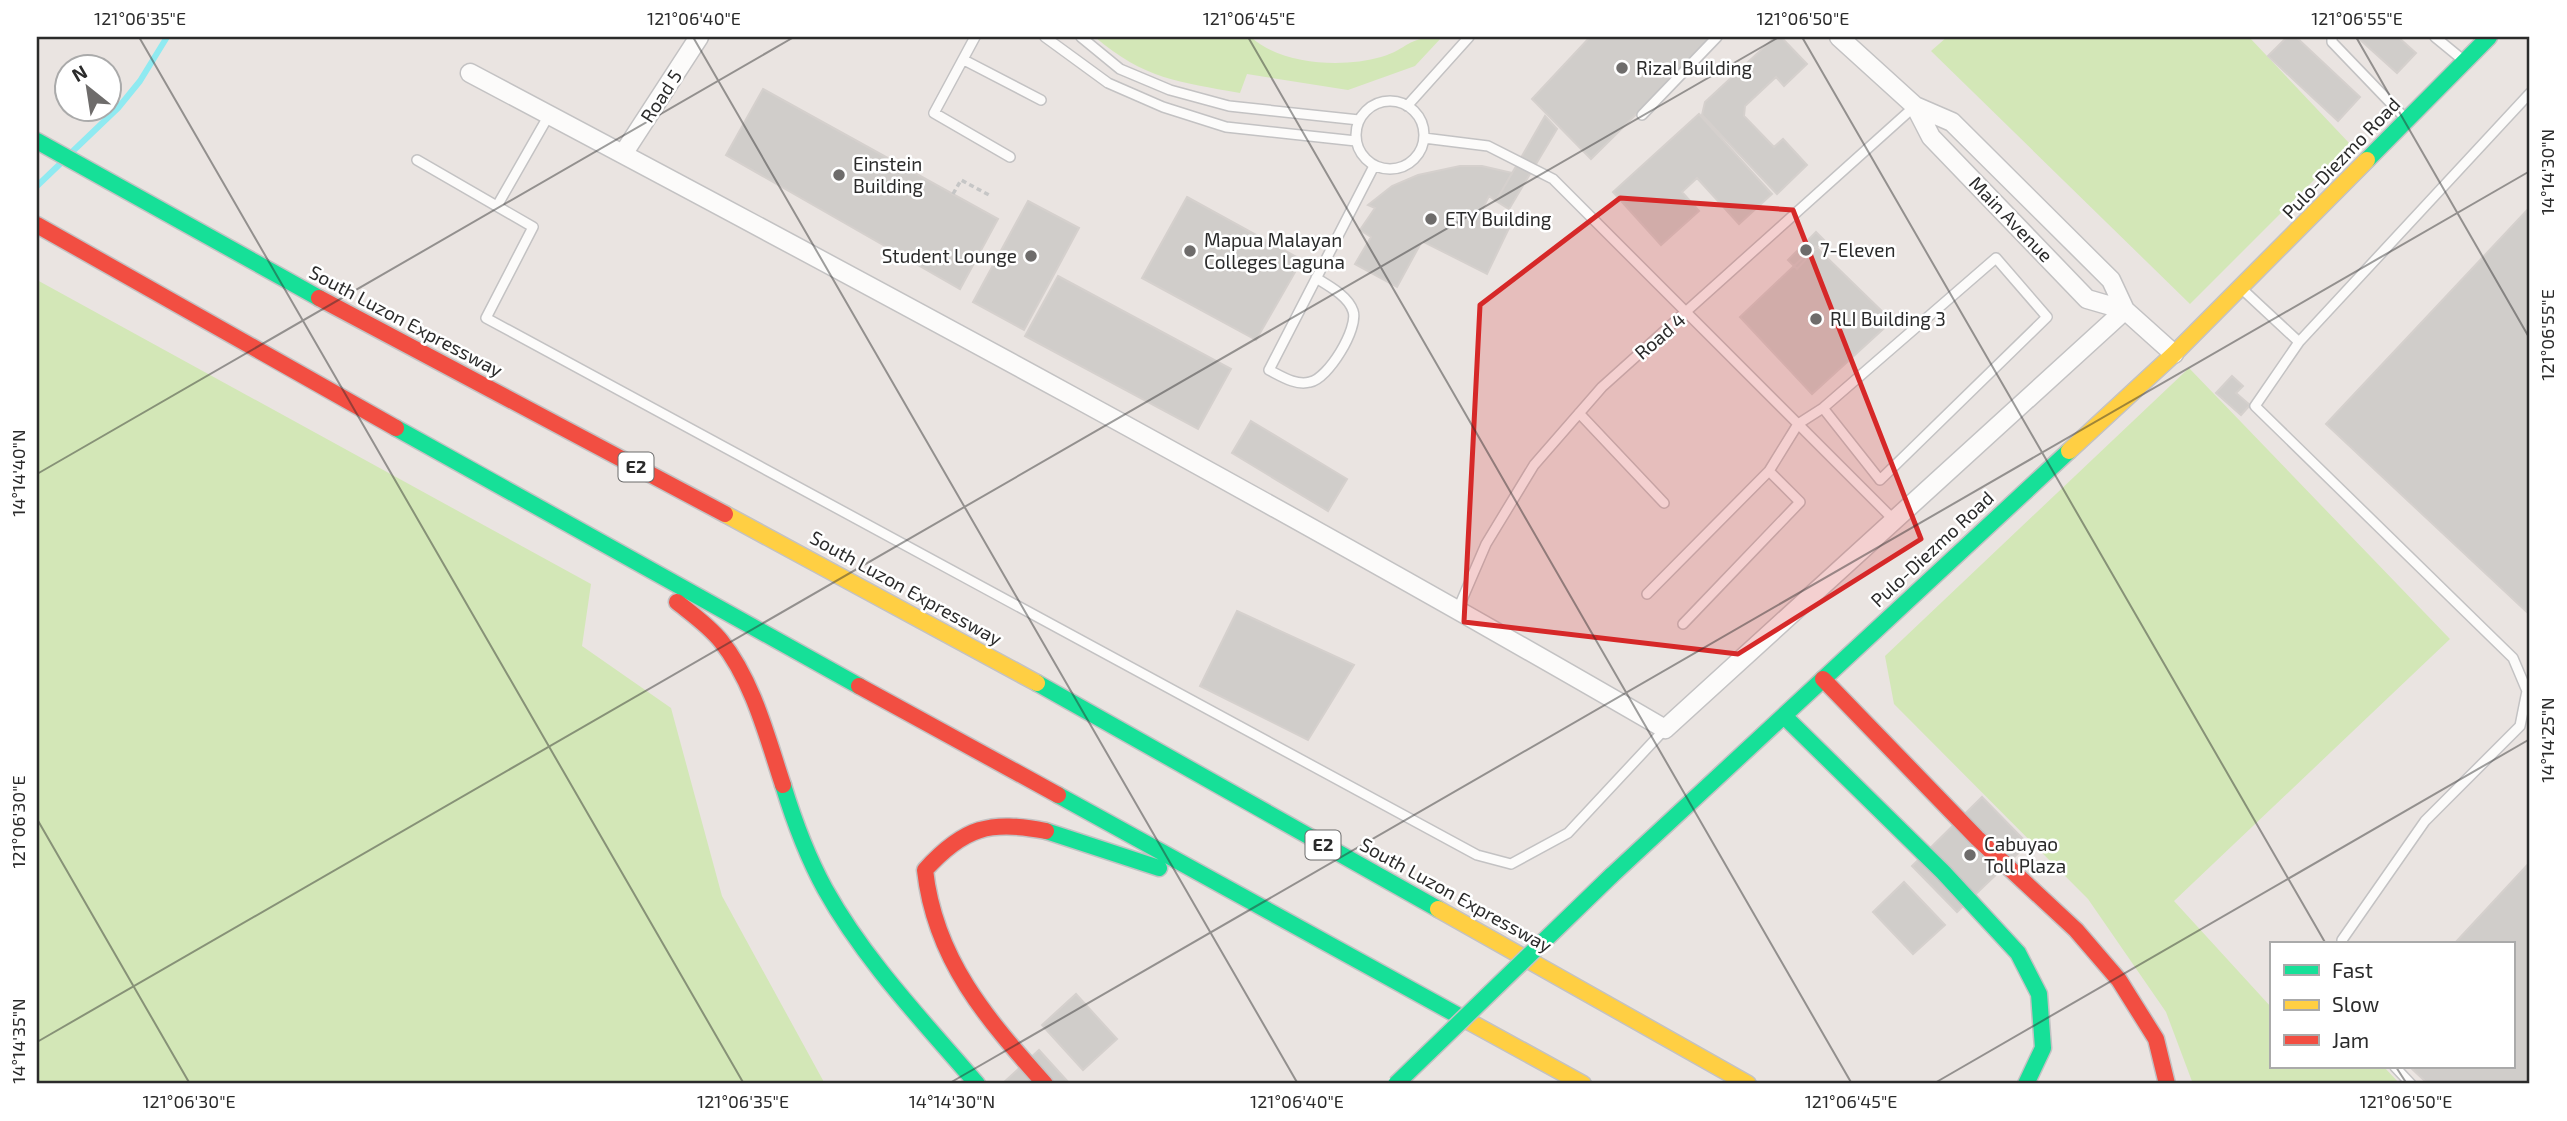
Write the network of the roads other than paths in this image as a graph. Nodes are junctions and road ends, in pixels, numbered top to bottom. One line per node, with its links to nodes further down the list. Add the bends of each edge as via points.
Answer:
1 (699, 37): 25 (street, Road 5)
2 (975, 37): 11 (lane)
3 (1045, 37): 24 (lane, via 1108,83 1163,107 1226,127)
4 (1081, 37): 20 (lane, via 1120,69 1170,90 1229,106)
5 (1469, 37): 16 (lane)
6 (1717, 37): 19 (lane)
7 (1839, 37): 17 (street, Main Avenue)
8 (2332, 37): 21 (lane)
9 (2435, 37): 12 (lane)
10 (2489, 37): 12 (main road, Pulo-Diezmo Road)
11 (964, 60): 15 (lane); 26 (lane, via 934,113)
12 (2465, 61): 21 (main road, Pulo-Diezmo Road)
13 (470, 73): 18 (street)
14 (2530, 93): 35 (lane)
15 (1041, 100)
16 (1407, 106): 20 (lane, via 1375,104); 22 (lane, via 1420,120)
17 (1915, 106): 33 (street, Main Avenue, via 1952,122 2111,280); 33 (street, Main Avenue, via 1931,137 2087,299); 34 (lane, Road 4)
18 (549, 115): 25 (street); 29 (lane)
19 (1642, 115)
20 (1359, 120): 24 (lane)
21 (2407, 120): 32 (main road, Pulo-Diezmo Road)
22 (1424, 138): 28 (lane, via 1421,149 1406,165 1396,169); 34 (lane, via 1488,146 1553,179)
23 (37, 141): 53 (main road, South Luzon Expressway / E2, via 365,324 919,617)
24 (1356, 141): 28 (lane)
25 (623, 154): 45 (street)
26 (1010, 157)
27 (417, 160): 29 (lane)
28 (1374, 166): 31 (lane)
29 (496, 206): 49 (lane, via 533,227 486,318 1477,855 1511,864 1568,832)
30 (37, 226): 43 (main road)
31 (1316, 278): 31 (lane, via 1342,295 1353,311 1353,330 1325,373 1312,382 1297,383 1269,370)
32 (2242, 289): 35 (lane); 36 (main road, Pulo-Diezmo Road)
33 (2125, 310): 36 (street, Main Avenue); 42 (street)
34 (1687, 313): 38 (lane, Road 4); 39 (lane)
35 (2299, 342): 51 (lane, via 2255,405 2513,658 2527,691 2520,726 2425,821)
36 (2174, 354): 47 (main road, Pulo-Diezmo Road)
37 (1823, 408): 37 (lane, via 1996,258 2048,317 1880,480); 39 (lane)
38 (1579, 413): 41 (lane); 45 (lane, Road 4, via 1527,476 1486,544)
39 (1798, 424): 40 (lane); 42 (lane)
40 (1769, 471): 44 (lane); 46 (lane, via 1800,502)
41 (1664, 503)
42 (1894, 520): 49 (street)
43 (617, 552): 50 (main road); 54 (main road, via 727,648 765,726 797,825 825,890 892,984)
44 (1647, 594)
45 (1458, 609): 49 (street)
46 (1683, 624)
47 (1823, 679): 48 (main road, Pulo-Diezmo Road); 59 (main road, via 1977,838 2076,930 2119,980 2156,1039)
48 (1784, 716): 56 (main road, Pulo-Diezmo Road, bridge); 58 (main road, via 1943,872 2018,953 2039,994 2043,1048)
49 (1665, 729)
50 (1249, 900): 55 (main road, via 1100,847 1029,828 986,826 951,841 925,870 925,899 933,923 948,957 979,1003); 57 (main road)
51 (2342, 942)
52 (2396, 1068): 60 (lane)
53 (1746, 1083)
54 (977, 1084)
55 (1045, 1084)
56 (1396, 1084)
57 (1583, 1084)
58 (2026, 1084)
59 (2167, 1084)
60 (2412, 1084)

